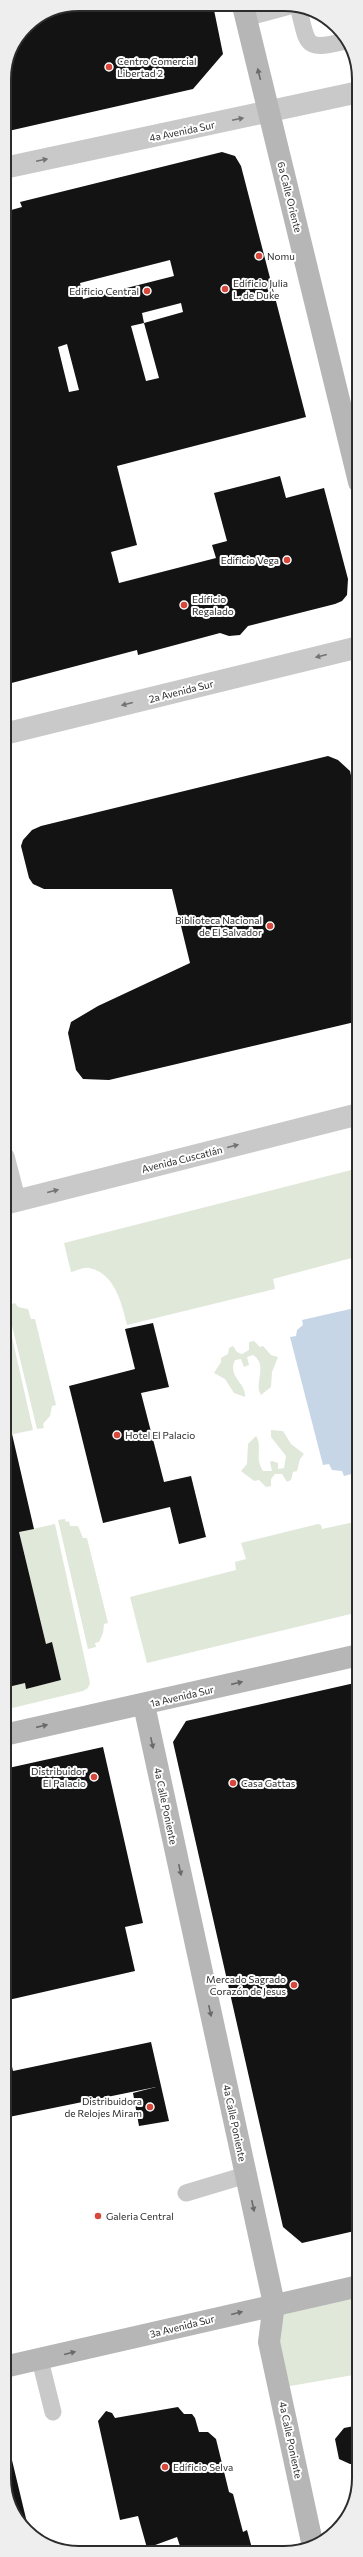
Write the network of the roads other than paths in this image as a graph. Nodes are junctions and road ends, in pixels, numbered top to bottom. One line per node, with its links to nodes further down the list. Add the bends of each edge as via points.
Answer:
1 (244, 12): 5 (street, 6a Calle Oriente, one-way to 1)
2 (300, 13): 3 (lane, via 307,39 312,45 321,48)
3 (341, 42)
4 (352, 94): 5 (street, 4a Avenida Sur)
5 (269, 112): 6 (street, 4a Avenida Sur, one-way to 5); 7 (street, 6a Calle Oriente)
6 (11, 167)
7 (352, 453)
8 (352, 649): 9 (street, 2a Avenida Sur, one-way to 9)
9 (11, 732)
10 (352, 1116): 11 (street, Avenida Cuscatlán, one-way to 10)
11 (11, 1202)
12 (352, 1657): 13 (street, 1a Avenida Sur, one-way to 12)
13 (144, 1705): 14 (street, 1a Avenida Sur, one-way to 13); 15 (street, 4a Calle Poniente, one-way to 15)
14 (11, 1734)
15 (246, 2175): 16 (lane); 18 (street, 4a Calle Poniente, one-way to 18)
16 (186, 2193)
17 (352, 2287): 18 (street, 3a Avenida Sur)
18 (274, 2304): 19 (street, 3a Avenida Sur, one-way to 18); 22 (street, 4a Calle Poniente, via 270,2342)
19 (40, 2360): 20 (street, 3a Avenida Sur); 21 (lane)
20 (11, 2366)
21 (53, 2412)
22 (312, 2540)

